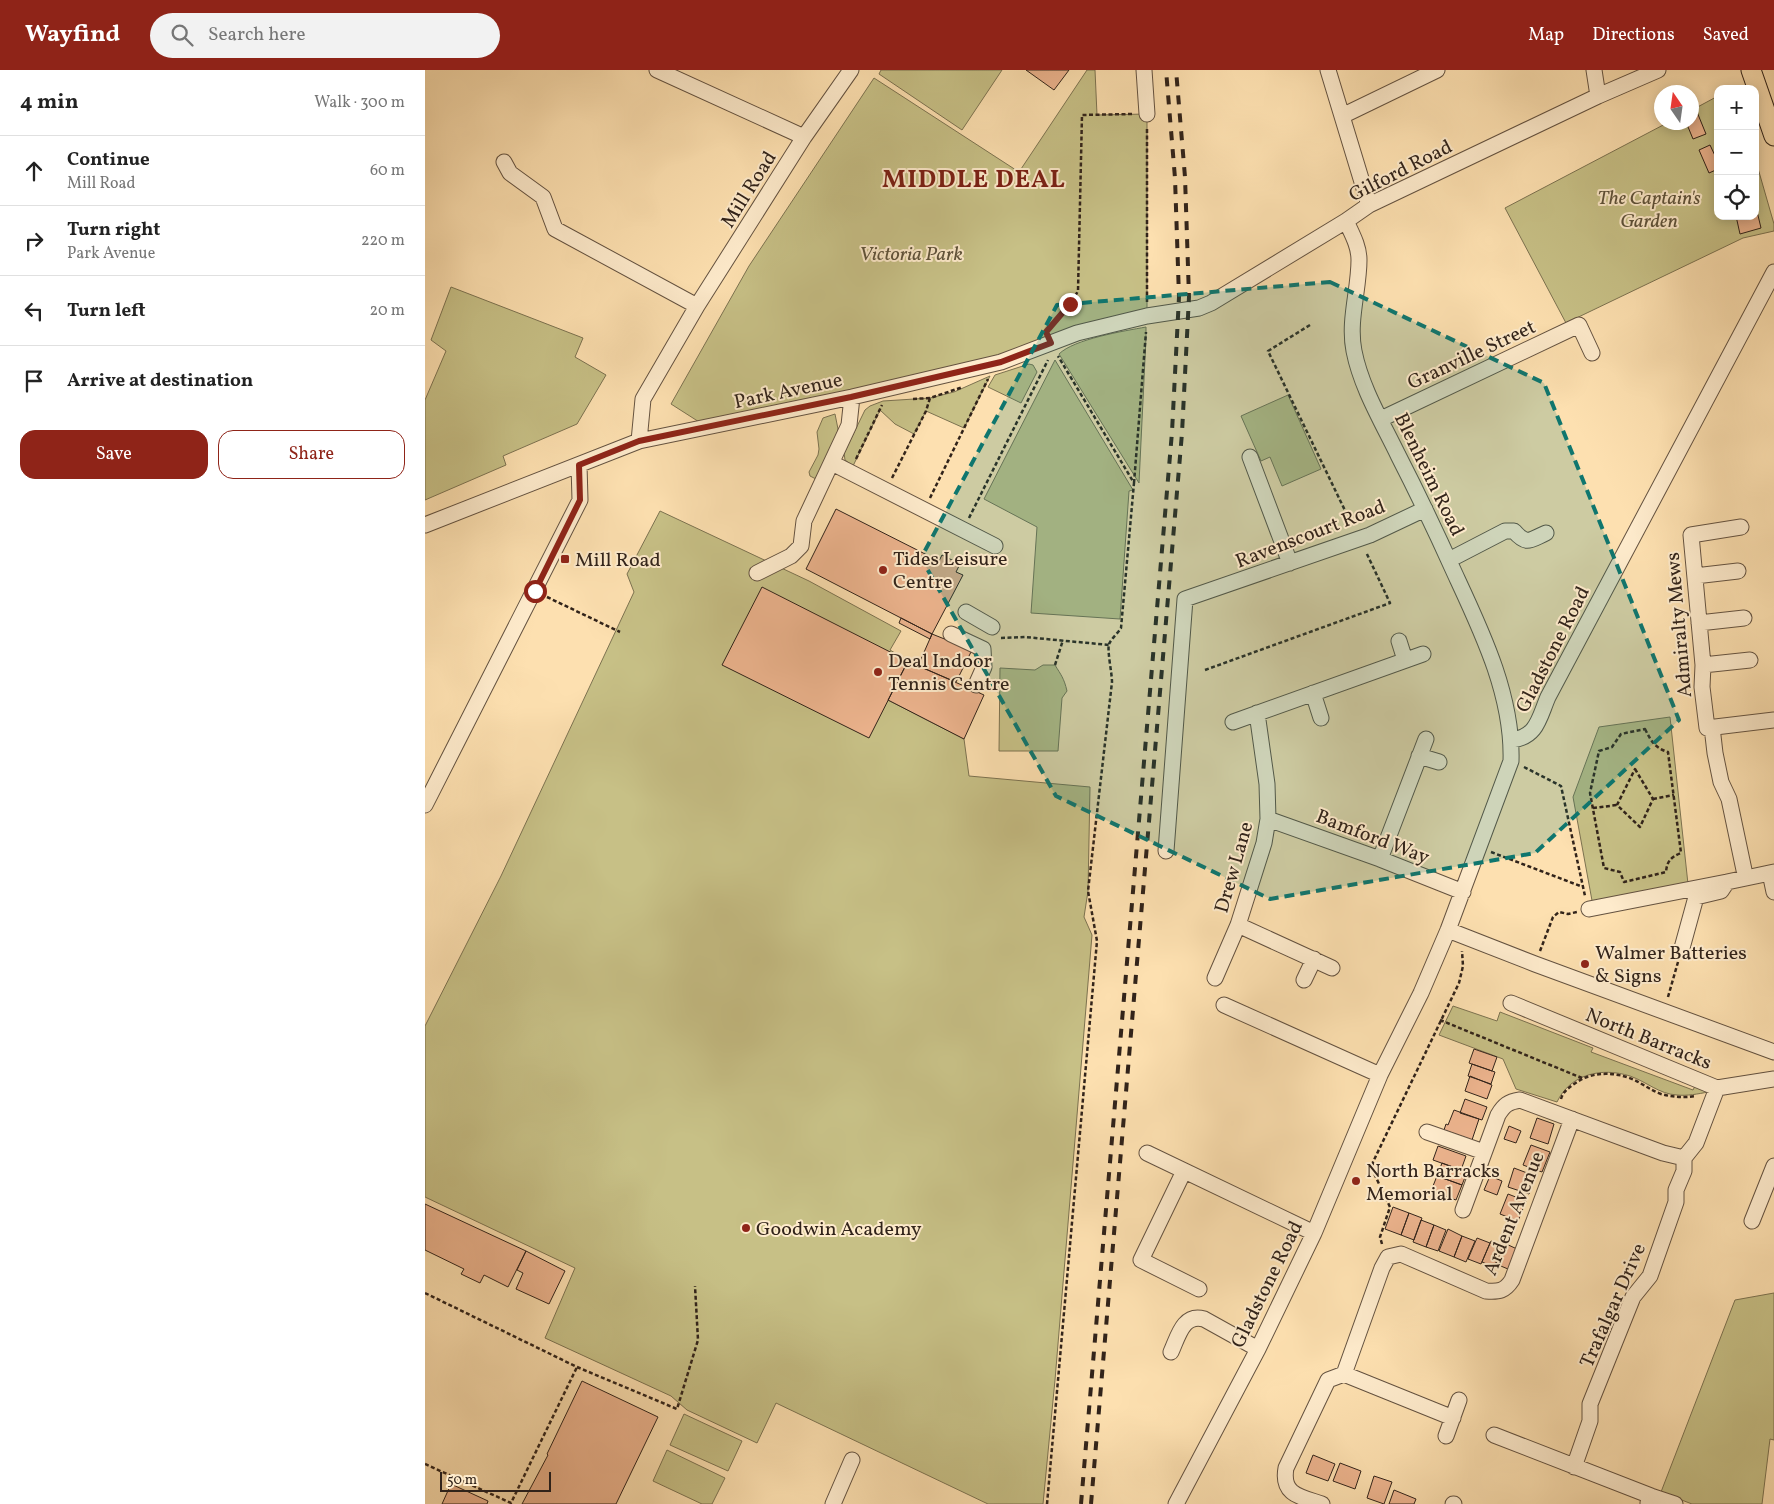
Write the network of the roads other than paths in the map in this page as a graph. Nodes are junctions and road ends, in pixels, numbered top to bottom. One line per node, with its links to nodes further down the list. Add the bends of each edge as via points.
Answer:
1 (657, 70): 13 (street)
2 (851, 70): 13 (street, Mill Road)
3 (1144, 70): 10 (street)
4 (1328, 70): 11 (street)
5 (1437, 70): 11 (street)
6 (1594, 70): 9 (street)
7 (1658, 70): 9 (street, Gilford Road)
8 (1751, 70): 12 (main road)
9 (1598, 96): 15 (street, Gilford Road)
10 (1147, 114)
11 (1342, 116): 15 (street)
12 (1774, 136)
13 (804, 137): 18 (street, Mill Road)
14 (504, 162): 18 (street, via 510,173 543,197 555,229)
15 (1369, 204): 16 (street, Gilford Road)
16 (1346, 221): 19 (street, Gilford Road, via 1211,303); 22 (street, Blenheim Road, via 1356,242 1359,259 1353,321 1354,350 1363,381)
17 (1774, 272): 55 (street, Gladstone Road, via 1534,730)
18 (697, 306): 23 (street, Mill Road, via 643,399)
19 (1166, 313): 21 (street, Park Avenue, via 1077,333 1053,347 1001,362)
20 (1592, 352): 22 (street, Granville Street, via 1579,325)
21 (851, 397): 23 (street, Park Avenue); 25 (street, via 849,425)
22 (1381, 419): 27 (street, Blenheim Road)
23 (639, 441): 26 (street, Park Avenue)
24 (1250, 457): 33 (street)
25 (832, 463): 31 (street); 35 (street, via 804,521 801,546 791,556)
26 (579, 465): 28 (street, Park Avenue); 58 (street, via 580,500)
27 (1425, 509): 32 (street, Blenheim Road); 33 (street, Ravenscourt Road, via 1359,539)
28 (425, 525)
29 (1741, 527): 36 (street, Admiralty Mews, via 1691,535)
30 (1546, 533): 32 (street, via 1526,541 1514,531 1505,531)
31 (995, 546)
32 (1449, 560): 55 (street, Blenheim Road, via 1486,642)
33 (1291, 563): 60 (street, Ravenscourt Road, via 1185,598)
34 (1738, 571): 36 (street)
35 (757, 573)
36 (1695, 576): 39 (street, Admiralty Mews)
37 (966, 612): 40 (street)
38 (1744, 618): 39 (street)
39 (1699, 623): 46 (street, Admiralty Mews)
40 (995, 632)
41 (951, 634): 47 (street, via 983,649 984,667)
42 (1399, 641): 44 (street)
43 (1423, 654): 44 (street)
44 (1405, 660): 48 (street)
45 (1750, 660): 46 (street)
46 (1703, 665): 53 (street, Admiralty Mews, via 1707,728)
47 (976, 686)
48 (1313, 693): 49 (street); 50 (street)
49 (1257, 714): 52 (street); 59 (street, Drew Lane, via 1267,784)
50 (1321, 718)
51 (1774, 720): 53 (street)
52 (1233, 722)
53 (1712, 728): 62 (street, Admiralty Mews, via 1721,782 1729,799)
54 (1426, 739): 56 (street)
55 (1512, 740): 65 (street, Gladstone Road, via 1511,761)
56 (1419, 756): 57 (street); 61 (street)
57 (1439, 762)
58 (425, 805)
59 (1268, 819): 61 (street, Bamford Way); 68 (street, Drew Lane, via 1264,843)
60 (1166, 851)
61 (1380, 859): 65 (street, Bamford Way)
62 (1744, 870)
63 (1772, 873): 64 (street); 66 (street)
64 (1727, 882): 67 (street); 70 (street, via 1721,890 1696,898)
65 (1463, 892): 69 (street, Gladstone Road)
66 (1774, 892)
67 (1589, 909)
68 (1238, 924): 71 (street); 73 (street, Drew Lane)
69 (1446, 935): 77 (street, via 1535,964); 78 (street, Gladstone Road)
70 (1682, 948)
71 (1314, 959): 72 (street); 74 (street)
72 (1332, 968)
73 (1215, 978)
74 (1304, 980)
75 (1511, 1003): 80 (street, North Barracks)
76 (1224, 1005): 78 (street)
77 (1774, 1052)
78 (1380, 1075): 90 (street, Gladstone Road)
79 (1774, 1079): 80 (street, North Barracks)
80 (1717, 1088): 85 (street, via 1696,1143)
81 (1572, 1120): 83 (street, via 1520,1100 1508,1102 1498,1115); 85 (street); 94 (street, Ardent Avenue, via 1506,1289 1486,1291 1401,1254 1388,1257)
82 (1427, 1132): 83 (street)
83 (1484, 1152): 88 (street)
84 (1147, 1153): 87 (street)
85 (1684, 1158): 100 (street, Trafalgar Drive, via 1676,1202 1650,1276 1633,1297 1590,1404 1590,1421)
86 (1774, 1166): 89 (street)
87 (1184, 1171): 90 (street); 91 (street, via 1141,1260)
88 (1463, 1210)
89 (1752, 1221)
90 (1314, 1233): 92 (street, Gladstone Road)
91 (1199, 1289)
92 (1258, 1349): 93 (street, via 1197,1317 1184,1325); 103 (street, Gladstone Road)
93 (1171, 1352)
94 (1344, 1374): 96 (street); 104 (street, via 1327,1380 1284,1479 1288,1489 1297,1496)
95 (1459, 1400): 96 (street)
96 (1453, 1418): 98 (street)
97 (1494, 1435): 100 (street)
98 (1446, 1436)
99 (852, 1460): 102 (street)
100 (1574, 1467): 101 (street)
101 (1649, 1500): 105 (street)
102 (833, 1504)
103 (1176, 1504)
104 (1322, 1504)
105 (1675, 1504)

